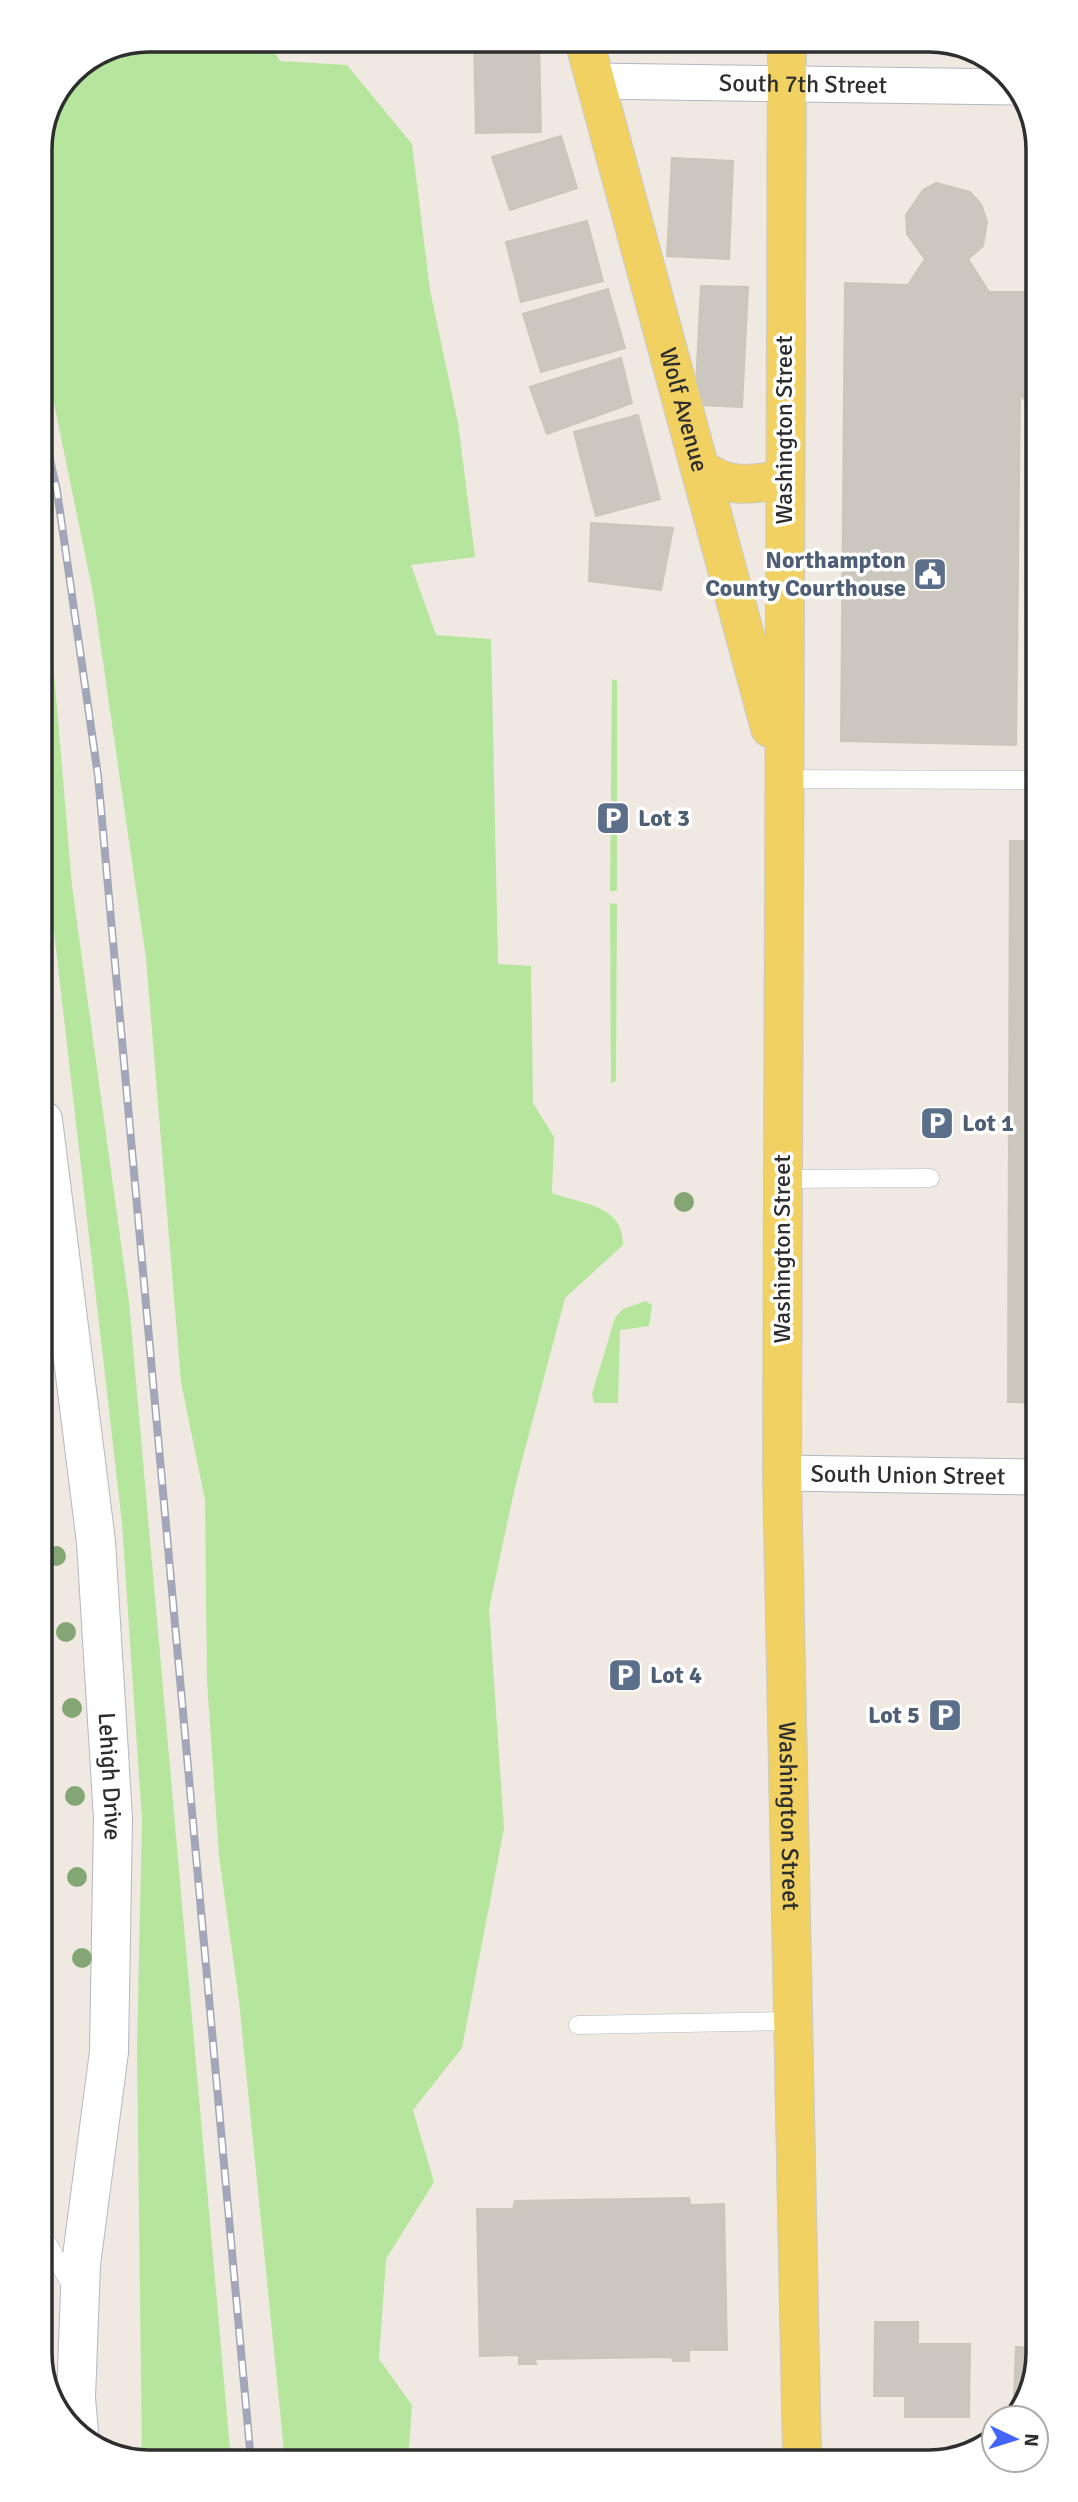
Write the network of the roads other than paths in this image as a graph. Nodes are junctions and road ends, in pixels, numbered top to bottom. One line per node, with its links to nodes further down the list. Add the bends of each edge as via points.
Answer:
1 (588, 53): 3 (main road, Wolf Avenue)
2 (787, 53): 4 (main road, Washington Street)
3 (596, 81): 4 (street, South 7th Street); 6 (main road, Wolf Avenue)
4 (787, 84): 5 (street, South 7th Street); 7 (main road, Washington Street)
5 (1002, 87)
6 (701, 469): 7 (main road, via 720,482); 8 (main road, Wolf Avenue)
7 (783, 480): 8 (main road, Washington Street)
8 (783, 779): 9 (lane); 11 (main road, Washington Street)
9 (1026, 780)
10 (930, 1178): 11 (lane)
11 (782, 1179): 13 (main road, Washington Street)
12 (52, 1267): 18 (street, Lehigh Drive, via 96,1542 113,1818 109,2052)
13 (782, 1473): 14 (street, South Union Street); 15 (main road, Washington Street)
14 (1026, 1477)
15 (793, 2021): 16 (lane); 20 (main road, Washington Street)
16 (578, 2025)
17 (52, 2251): 18 (lane)
18 (80, 2300): 19 (street, Lehigh Drive)
19 (78, 2417)
20 (802, 2450)

